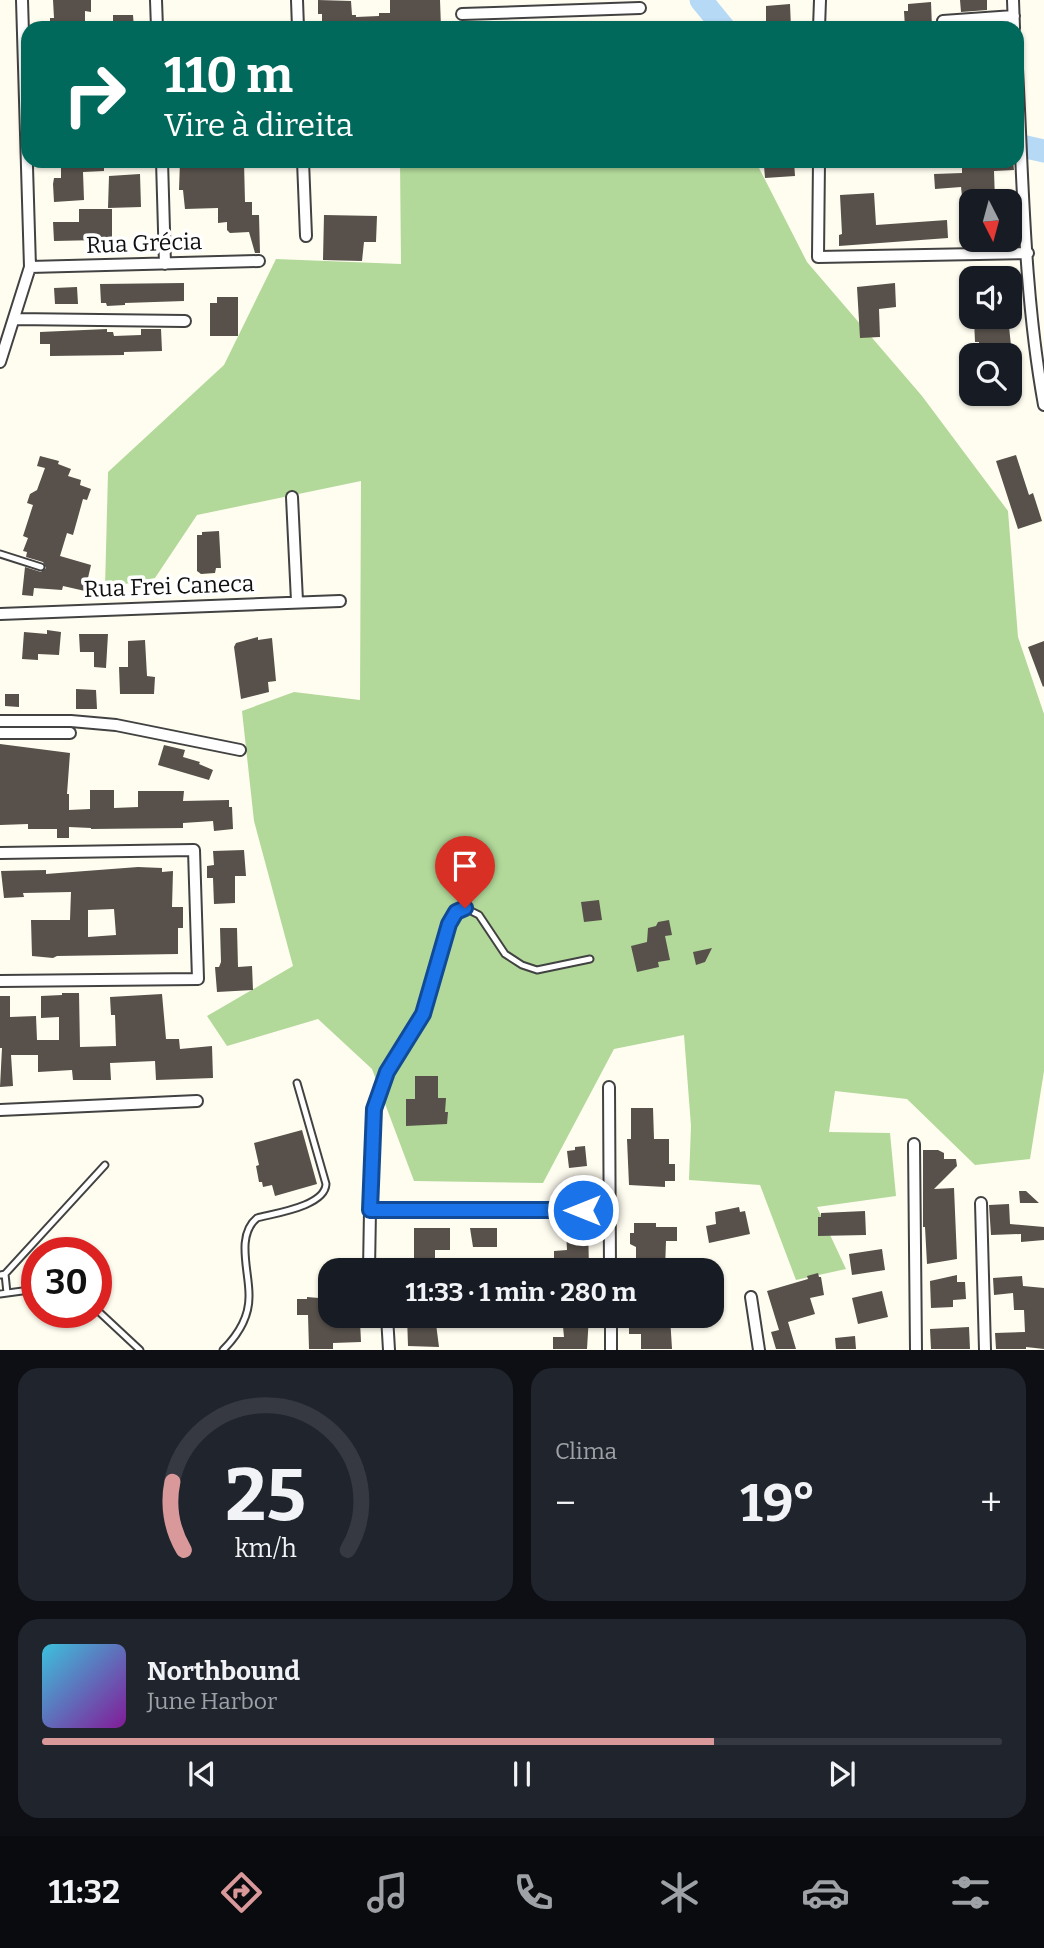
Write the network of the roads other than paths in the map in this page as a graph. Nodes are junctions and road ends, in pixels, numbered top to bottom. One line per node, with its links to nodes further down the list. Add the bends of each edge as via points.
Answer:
1 (22, 0): 11 (street)
2 (156, 0): 12 (street)
3 (298, 0): 13 (street)
4 (500, 0): 8 (street)
5 (820, 0): 14 (street)
6 (1013, 0): 10 (street)
7 (640, 8): 8 (street)
8 (500, 13): 9 (street)
9 (462, 14)
10 (1014, 16): 15 (street); 16 (street)
11 (23, 21)
12 (157, 21)
13 (298, 21)
14 (820, 21)
15 (943, 21)
16 (1014, 21)
17 (27, 168): 26 (street)
18 (162, 168): 25 (street)
19 (303, 168): 22 (street)
20 (819, 168): 23 (street, via 818,257)
21 (1023, 168): 23 (street)
22 (306, 236)
23 (1028, 253): 30 (street)
24 (259, 261): 25 (street, Rua Grécia)
25 (165, 264): 26 (street, Rua Grécia)
26 (30, 267): 27 (street)
27 (13, 319): 28 (street); 29 (street)
28 (185, 321)
29 (0, 362)
30 (1044, 405)
31 (292, 497): 35 (street)
32 (0, 554): 33 (lane)
33 (41, 567)
34 (340, 600): 35 (street, Rua Frei Caneca)
35 (297, 601): 36 (street, Rua Frei Caneca)
36 (0, 614)
37 (0, 721): 40 (street, via 97,723)
38 (0, 733): 39 (street)
39 (71, 733)
40 (240, 750)
41 (0, 853): 43 (street, via 194,850 198,979)
42 (590, 959): 51 (lane, via 537,970 522,965 505,954 480,915 465,908 456,912 423,1014 387,1072 374,1109)
43 (0, 981)
44 (298, 1083): 63 (lane, via 326,1191 311,1203 252,1222 245,1237 250,1299 241,1328)
45 (609, 1087): 52 (street)
46 (197, 1101): 47 (street)
47 (0, 1111)
48 (914, 1144): 67 (street)
49 (105, 1165): 55 (lane)
50 (981, 1203): 68 (street)
51 (370, 1210): 52 (street); 53 (street)
52 (610, 1210): 54 (street)
53 (369, 1258)
54 (610, 1258)
55 (3, 1274): 57 (lane)
56 (21, 1291): 57 (lane)
57 (3, 1293)
58 (751, 1297): 66 (street)
59 (112, 1324): 62 (lane)
60 (388, 1328): 64 (street)
61 (611, 1328): 65 (street)
62 (139, 1349)
63 (223, 1349)
64 (389, 1349)
65 (611, 1349)
66 (759, 1349)
67 (916, 1349)
68 (985, 1349)

